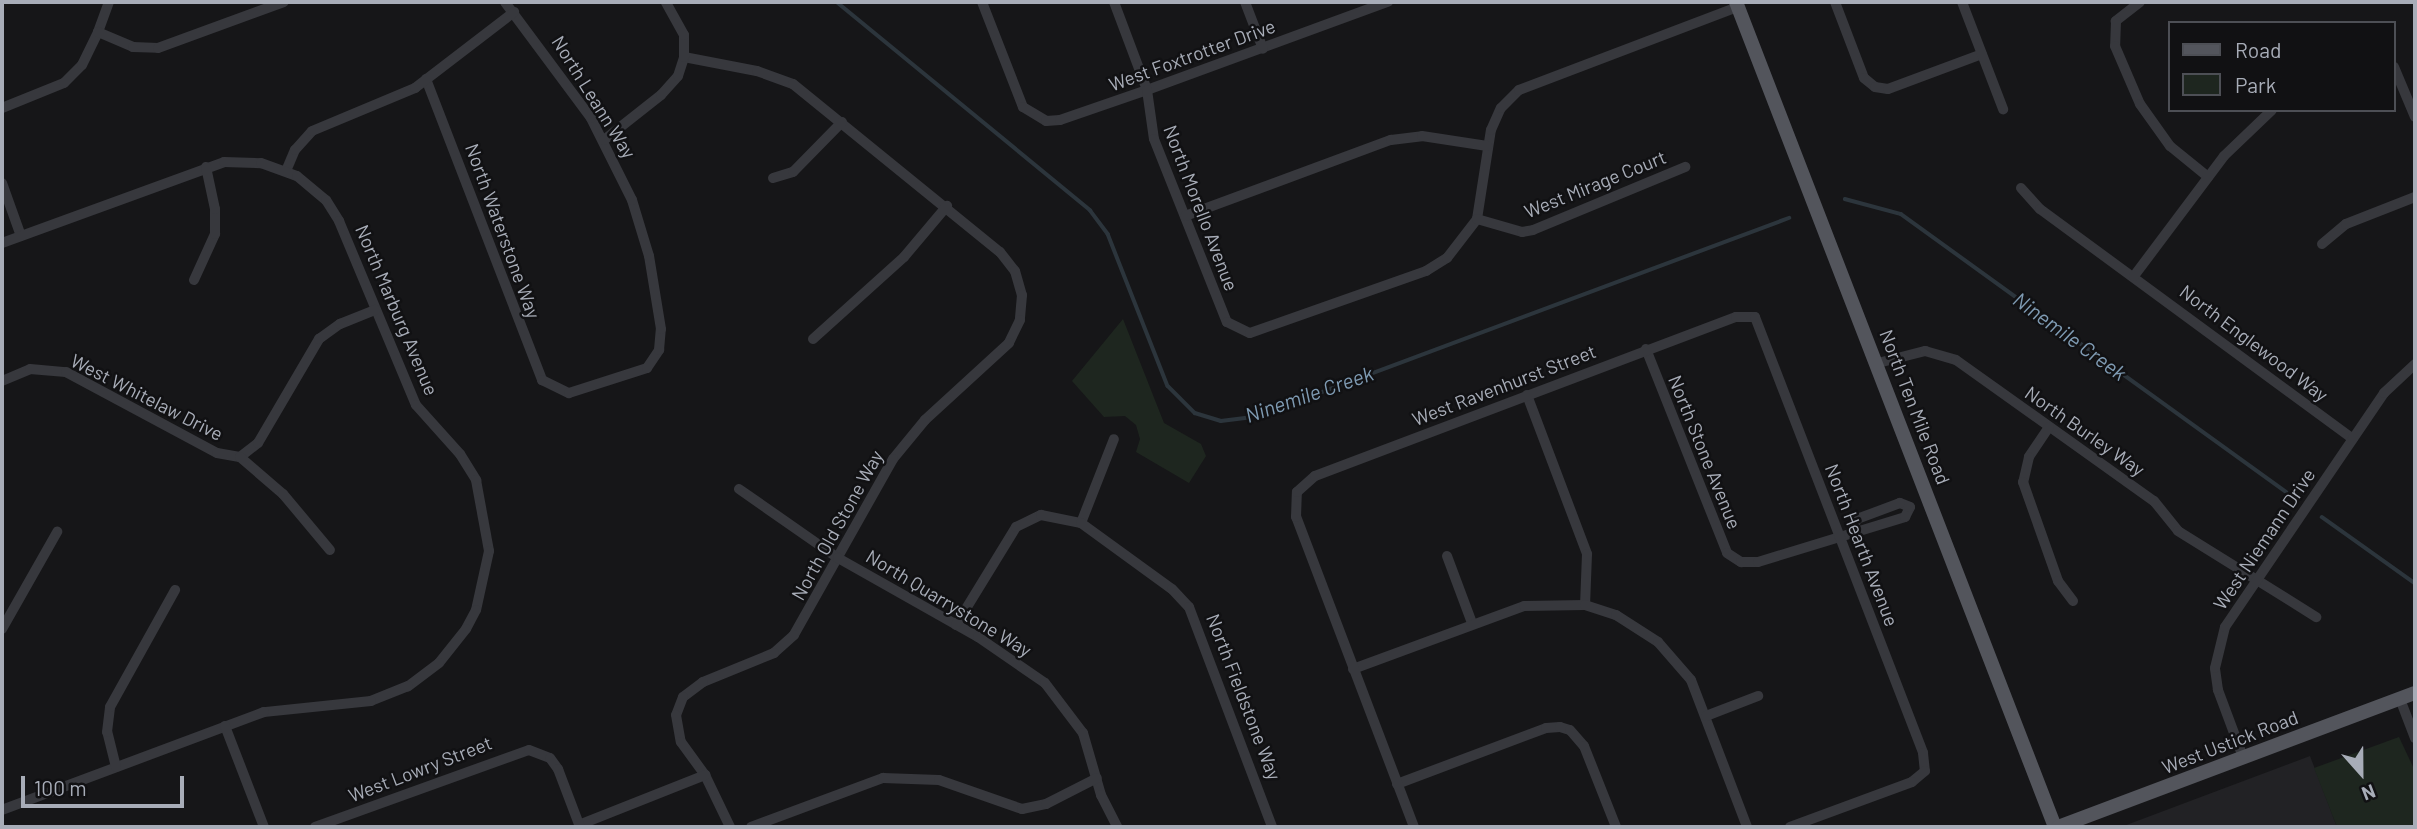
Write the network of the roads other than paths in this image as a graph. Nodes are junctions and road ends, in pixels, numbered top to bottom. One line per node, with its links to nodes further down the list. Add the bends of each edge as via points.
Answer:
1 (109, 2): 14 (street)
2 (284, 2): 14 (street, via 158,48 133,47)
3 (505, 2): 13 (street, North Leann Way)
4 (667, 2): 17 (street, via 680,22)
5 (982, 2): 20 (street, West Foxtrotter Drive, via 1023,107 1046,121)
6 (1115, 2): 20 (street, North Morello Avenue)
7 (1245, 2): 15 (street)
8 (1388, 2): 15 (street, West Foxtrotter Drive)
9 (1835, 2): 16 (street, via 1864,78 1875,87 1888,89)
10 (1962, 2): 16 (street)
11 (2140, 2): 31 (street, via 2116,21 2115,46 2140,104 2170,146)
12 (1737, 4): 27 (street, via 1531,83 1502,108); 48 (main road, North Ten Mile Road)
13 (514, 12): 19 (street); 26 (street, North Leann Way)
14 (97, 32): 21 (street, via 82,65 64,83)
15 (1263, 49): 20 (street, West Foxtrotter Drive)
16 (1982, 54): 22 (street)
17 (684, 57): 25 (street, North Old Stone Way, via 782,78); 26 (street, via 671,86)
18 (2396, 72): 24 (street)
19 (426, 79): 30 (street, via 402,94 312,131 295,150); 51 (street, North Waterstone Way, via 535,369)
20 (1147, 90): 37 (street, North Morello Avenue, via 1154,139)
21 (2, 108)
22 (2003, 109)
23 (2270, 112): 31 (street)
24 (2415, 117)
25 (842, 122): 32 (street, via 793,172); 36 (street, North Old Stone Way)
26 (604, 140): 51 (street, North Leann Way, via 632,200 646,246 661,329 659,350 647,368 634,375 584,391)
27 (1487, 146): 37 (street, via 1422,136 1391,140); 38 (street)
28 (206, 167): 30 (street, via 249,161); 39 (street); 43 (street, via 215,234)
29 (1685, 167): 38 (street, West Mirage Court, via 1533,230 1522,232)
30 (286, 170): 44 (street, North Marburg Avenue, via 307,183 333,210)
31 (2208, 177): 42 (street)
32 (773, 178)
33 (2, 183): 39 (street)
34 (2021, 188): 42 (street, North Englewood Way, via 2040,209)
35 (2415, 197): 41 (street, via 2346,223)
36 (947, 206): 46 (street, via 904,257); 64 (street, North Old Stone Way, via 1015,271 1022,295 1020,320 1001,352 925,420 893,458)
37 (1185, 216): 38 (street, North Morello Avenue, via 1227,322 1250,333 1426,271 1457,250)
38 (1477, 219)
39 (22, 236): 40 (street)
40 (2, 243)
41 (2322, 244)
42 (2134, 276): 55 (street, North Englewood Way)
43 (194, 280)
44 (375, 310): 56 (street, West Whitelaw Drive, via 340,324 319,339 258,443); 78 (street, North Marburg Avenue, via 416,405 460,454 476,481 489,551 476,610 439,663 408,686 371,701 264,712)
45 (1755, 317): 47 (street, West Ravenhurst Street, via 1736,317); 61 (street, North Hearth Avenue)
46 (813, 339)
47 (1646, 349): 52 (street, West Ravenhurst Street); 61 (street, North Stone Avenue, via 1727,553 1741,562 1758,562)
48 (1878, 363): 53 (street, North Burley Way, via 1909,353 1941,353); 58 (main road, North Ten Mile Road)
49 (2415, 364): 55 (street, West Niemann Drive, via 2394,381)
50 (2, 381): 56 (street, West Whitelaw Drive, via 30,369 66,372 217,453)
51 (554, 390)
52 (1528, 395): 68 (street, via 1587,554); 73 (street, West Ravenhurst Street, via 1315,475 1297,492 1296,517)
53 (2049, 427): 65 (street, North Burley Way, via 2154,501 2178,531); 67 (street, via 2029,457 2023,482 2058,581)
54 (1114, 439): 59 (street)
55 (2353, 439): 65 (street, West Niemann Drive)
56 (240, 457): 62 (street, via 283,494)
57 (739, 489): 64 (street, North Quarrystone Way)
58 (1929, 498): 61 (street, via 1857,519 1852,530); 97 (main road, North Ten Mile Road)
59 (1081, 523): 71 (street, North Fieldstone Way, via 1041,515 1016,527); 92 (street, North Fieldstone Way, via 1172,589 1189,607)
60 (57, 532): 72 (street)
61 (1839, 534): 96 (street, North Hearth Avenue, via 1923,753 1925,771 1912,782)
62 (330, 550)
63 (1447, 556): 70 (street)
64 (838, 558): 71 (street, North Quarrystone Way); 82 (street, North Old Stone Way, via 785,645 757,663 703,682 682,697 677,728)
65 (2255, 582): 69 (street, North Burley Way); 80 (street, West Niemann Drive, via 2225,626 2215,668 2218,690)
66 (174, 590): 81 (street, via 110,707 107,732)
67 (2073, 601)
68 (1585, 605): 70 (street, via 1524,606); 77 (street, via 1627,621 1667,650 1691,680)
69 (2316, 617)
70 (1472, 623): 73 (street)
71 (956, 625): 83 (street, North Quarrystone Way, via 1054,692 1083,733)
72 (2, 629)
73 (1353, 668): 84 (street)
74 (2415, 693): 76 (main road, West Ustick Road)
75 (1758, 696): 77 (street)
76 (2400, 699): 79 (street); 80 (main road, West Ustick Road)
77 (1706, 716): 95 (street)
78 (225, 726): 81 (street); 87 (street)
79 (2415, 738)
80 (2243, 757): 97 (main road, West Ustick Road)
81 (116, 768): 85 (street)
82 (705, 775): 86 (street); 89 (street, North Old Stone Way)
83 (1097, 778): 90 (street, via 1046,804 1022,808 939,780 883,778); 91 (street, North Quarrystone Way)
84 (1397, 784): 93 (street); 94 (street, via 1546,728 1570,730 1584,746)
85 (2, 810)
86 (579, 826): 88 (street, West Lowry Street, via 558,769 540,751 518,751)
87 (264, 827)
88 (315, 827)
89 (730, 827)
90 (751, 827)
91 (1117, 827)
92 (1272, 827)
93 (1413, 827)
94 (1616, 827)
95 (1747, 827)
96 (1790, 827)
97 (2057, 827)

